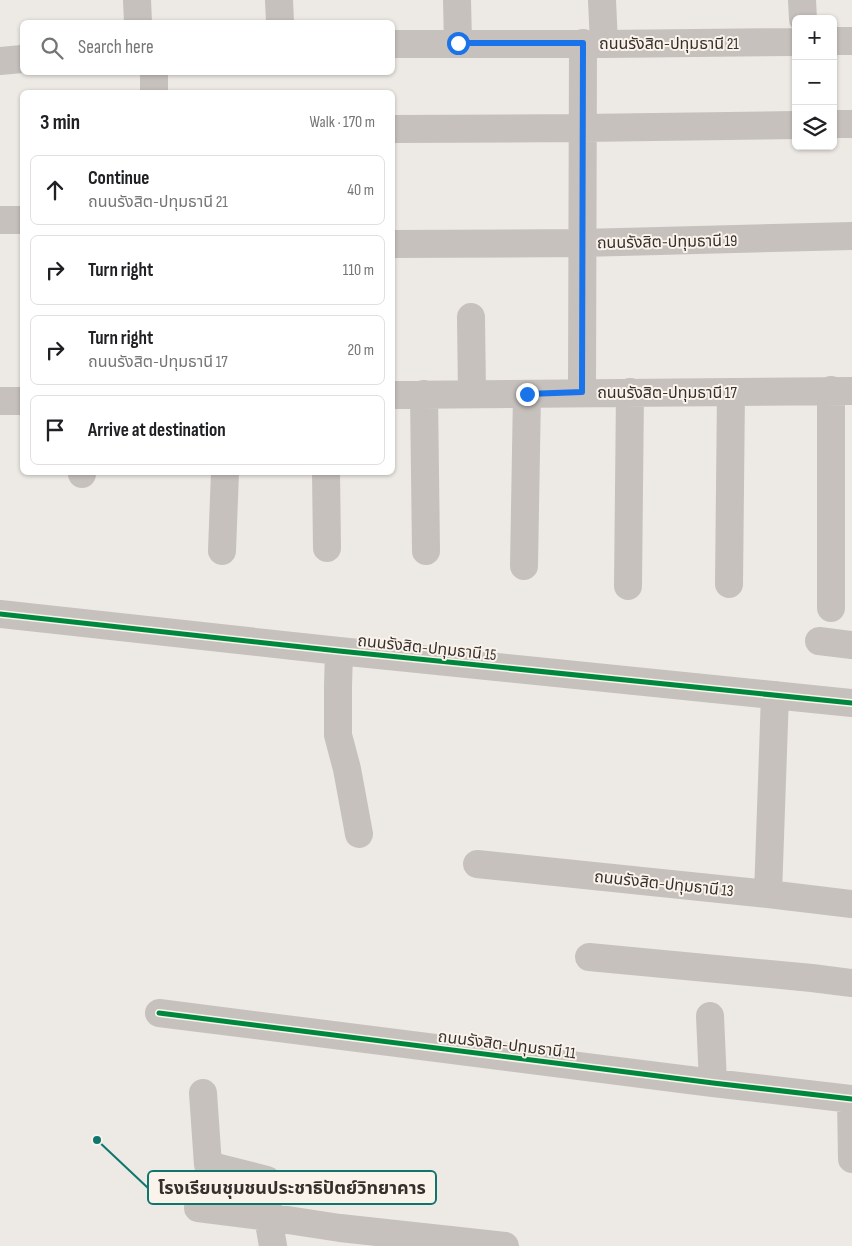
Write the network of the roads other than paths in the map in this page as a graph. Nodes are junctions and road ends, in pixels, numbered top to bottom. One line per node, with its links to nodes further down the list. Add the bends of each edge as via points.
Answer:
1 (138, 0): 7 (street)
2 (279, 0): 8 (street)
3 (457, 0): 12 (street)
4 (602, 0): 14 (street)
5 (802, 0): 6 (street)
6 (803, 15)
7 (138, 20)
8 (280, 20)
9 (837, 41): 10 (street)
10 (852, 41)
11 (792, 42): 14 (street, ถนนรังสิต-ปทุมธานี 21)
12 (458, 43): 13 (street, ถนนรังสิต-ปทุมธานี 21); 14 (street, ถนนรังสิต-ปทุมธานี 21)
13 (395, 44)
14 (593, 44): 22 (street)
15 (20, 59): 16 (street)
16 (0, 61)
17 (154, 75): 18 (street)
18 (154, 90)
19 (837, 124): 20 (street)
20 (852, 124)
21 (792, 125): 22 (street)
22 (582, 128): 23 (street); 27 (street)
23 (395, 129)
24 (0, 220): 25 (street)
25 (20, 220)
26 (852, 236): 27 (street, ถนนรังสิต-ปทุมธานี 19)
27 (582, 243): 28 (street, ถนนรังสิต-ปทุมธานี 19); 31 (street)
28 (395, 244)
29 (471, 317): 35 (street)
30 (842, 390): 33 (street, ถนนรังสิต-ปทุมธานี 17); 48 (street)
31 (582, 392): 32 (street, ถนนรังสิต-ปทุมธานี 17); 36 (street, ถนนรังสิต-ปทุมธานี 17)
32 (630, 392): 33 (street, ถนนรังสิต-ปทุมธานี 17); 47 (street)
33 (731, 392): 46 (street)
34 (424, 394): 35 (street, ถนนรังสิต-ปทุมธานี 17); 37 (street, ถนนรังสิต-ปทุมธานี 17); 43 (street)
35 (472, 394): 36 (street, ถนนรังสิต-ปทุมธานี 17)
36 (527, 394): 45 (street)
37 (395, 395)
38 (0, 401): 39 (street)
39 (20, 401)
40 (225, 475): 44 (street)
41 (326, 475): 42 (street)
42 (327, 548)
43 (426, 550)
44 (222, 551)
45 (524, 566)
46 (729, 584)
47 (628, 586)
48 (831, 608)
49 (0, 614): 52 (street, ถนนรังสิต-ปทุมธานี 15)
50 (819, 641): 51 (street)
51 (852, 645)
52 (339, 651): 53 (street, ถนนรังสิต-ปทุมธานี 15); 55 (street, via 338,735)
53 (775, 695): 54 (street, ถนนรังสิต-ปทุมธานี 15); 57 (street)
54 (852, 703)
55 (359, 834)
56 (477, 864): 57 (street, ถนนรังสิต-ปทุมธานี 13)
57 (768, 894): 58 (street, ถนนรังสิต-ปทุมธานี 13)
58 (852, 904)
59 (589, 957): 60 (street)
60 (852, 983)
61 (159, 1013): 63 (street, ถนนรังสิต-ปทุมธานี 11)
62 (710, 1016): 63 (street)
63 (713, 1083): 65 (street, ถนนรังสิต-ปทุมธานี 11)
64 (203, 1093): 68 (street, via 208,1165 267,1180)
65 (852, 1099): 66 (street)
66 (852, 1159)
67 (198, 1208): 68 (street)
68 (268, 1217): 69 (street); 70 (street)
69 (273, 1246)
70 (505, 1246)

